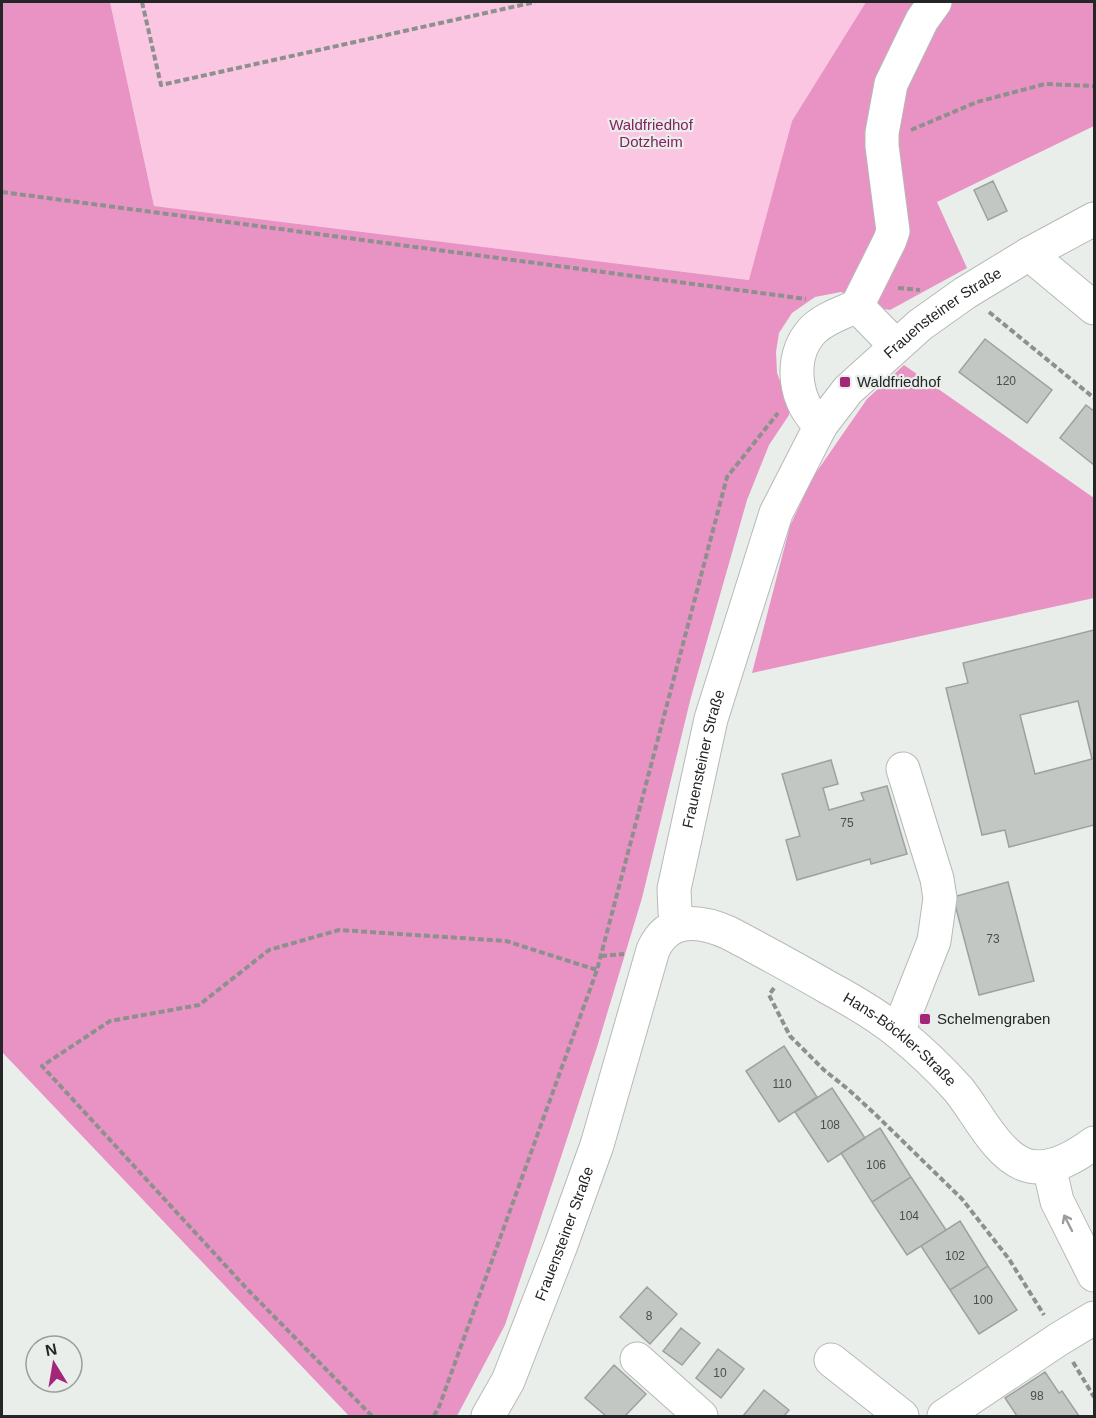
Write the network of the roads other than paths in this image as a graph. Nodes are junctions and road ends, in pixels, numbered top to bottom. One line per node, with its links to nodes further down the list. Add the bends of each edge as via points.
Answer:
1 (934, 2): 4 (street, via 891,84 882,133 893,231)
2 (1095, 219): 3 (street, Frauensteiner Straße)
3 (1029, 254): 5 (street); 6 (street, Frauensteiner Straße, via 965,292)
4 (857, 306): 6 (street); 7 (street, via 811,332 799,356 799,387 808,410)
5 (1095, 308)
6 (896, 346): 7 (street, Frauensteiner Straße, via 848,390)
7 (821, 425): 9 (street, Frauensteiner Straße, via 776,513 711,719 674,889)
8 (903, 769): 10 (street, via 940,898 927,963)
9 (679, 925): 10 (street, Hans-Böckler-Straße, via 714,926 855,1003); 17 (street, Frauensteiner Straße, via 661,936 653,950 593,1156 508,1381)
10 (898, 1032): 12 (street, Hans-Böckler-Straße, via 958,1090 1012,1157 1034,1167)
11 (1095, 1143): 12 (street)
12 (1049, 1166): 13 (street, one-way to 12, via 1057,1201)
13 (1095, 1275)
14 (1095, 1318): 20 (street)
15 (637, 1359): 18 (street)
16 (831, 1360): 19 (street)
17 (488, 1416)
18 (701, 1416)
19 (902, 1416)
20 (944, 1416)

